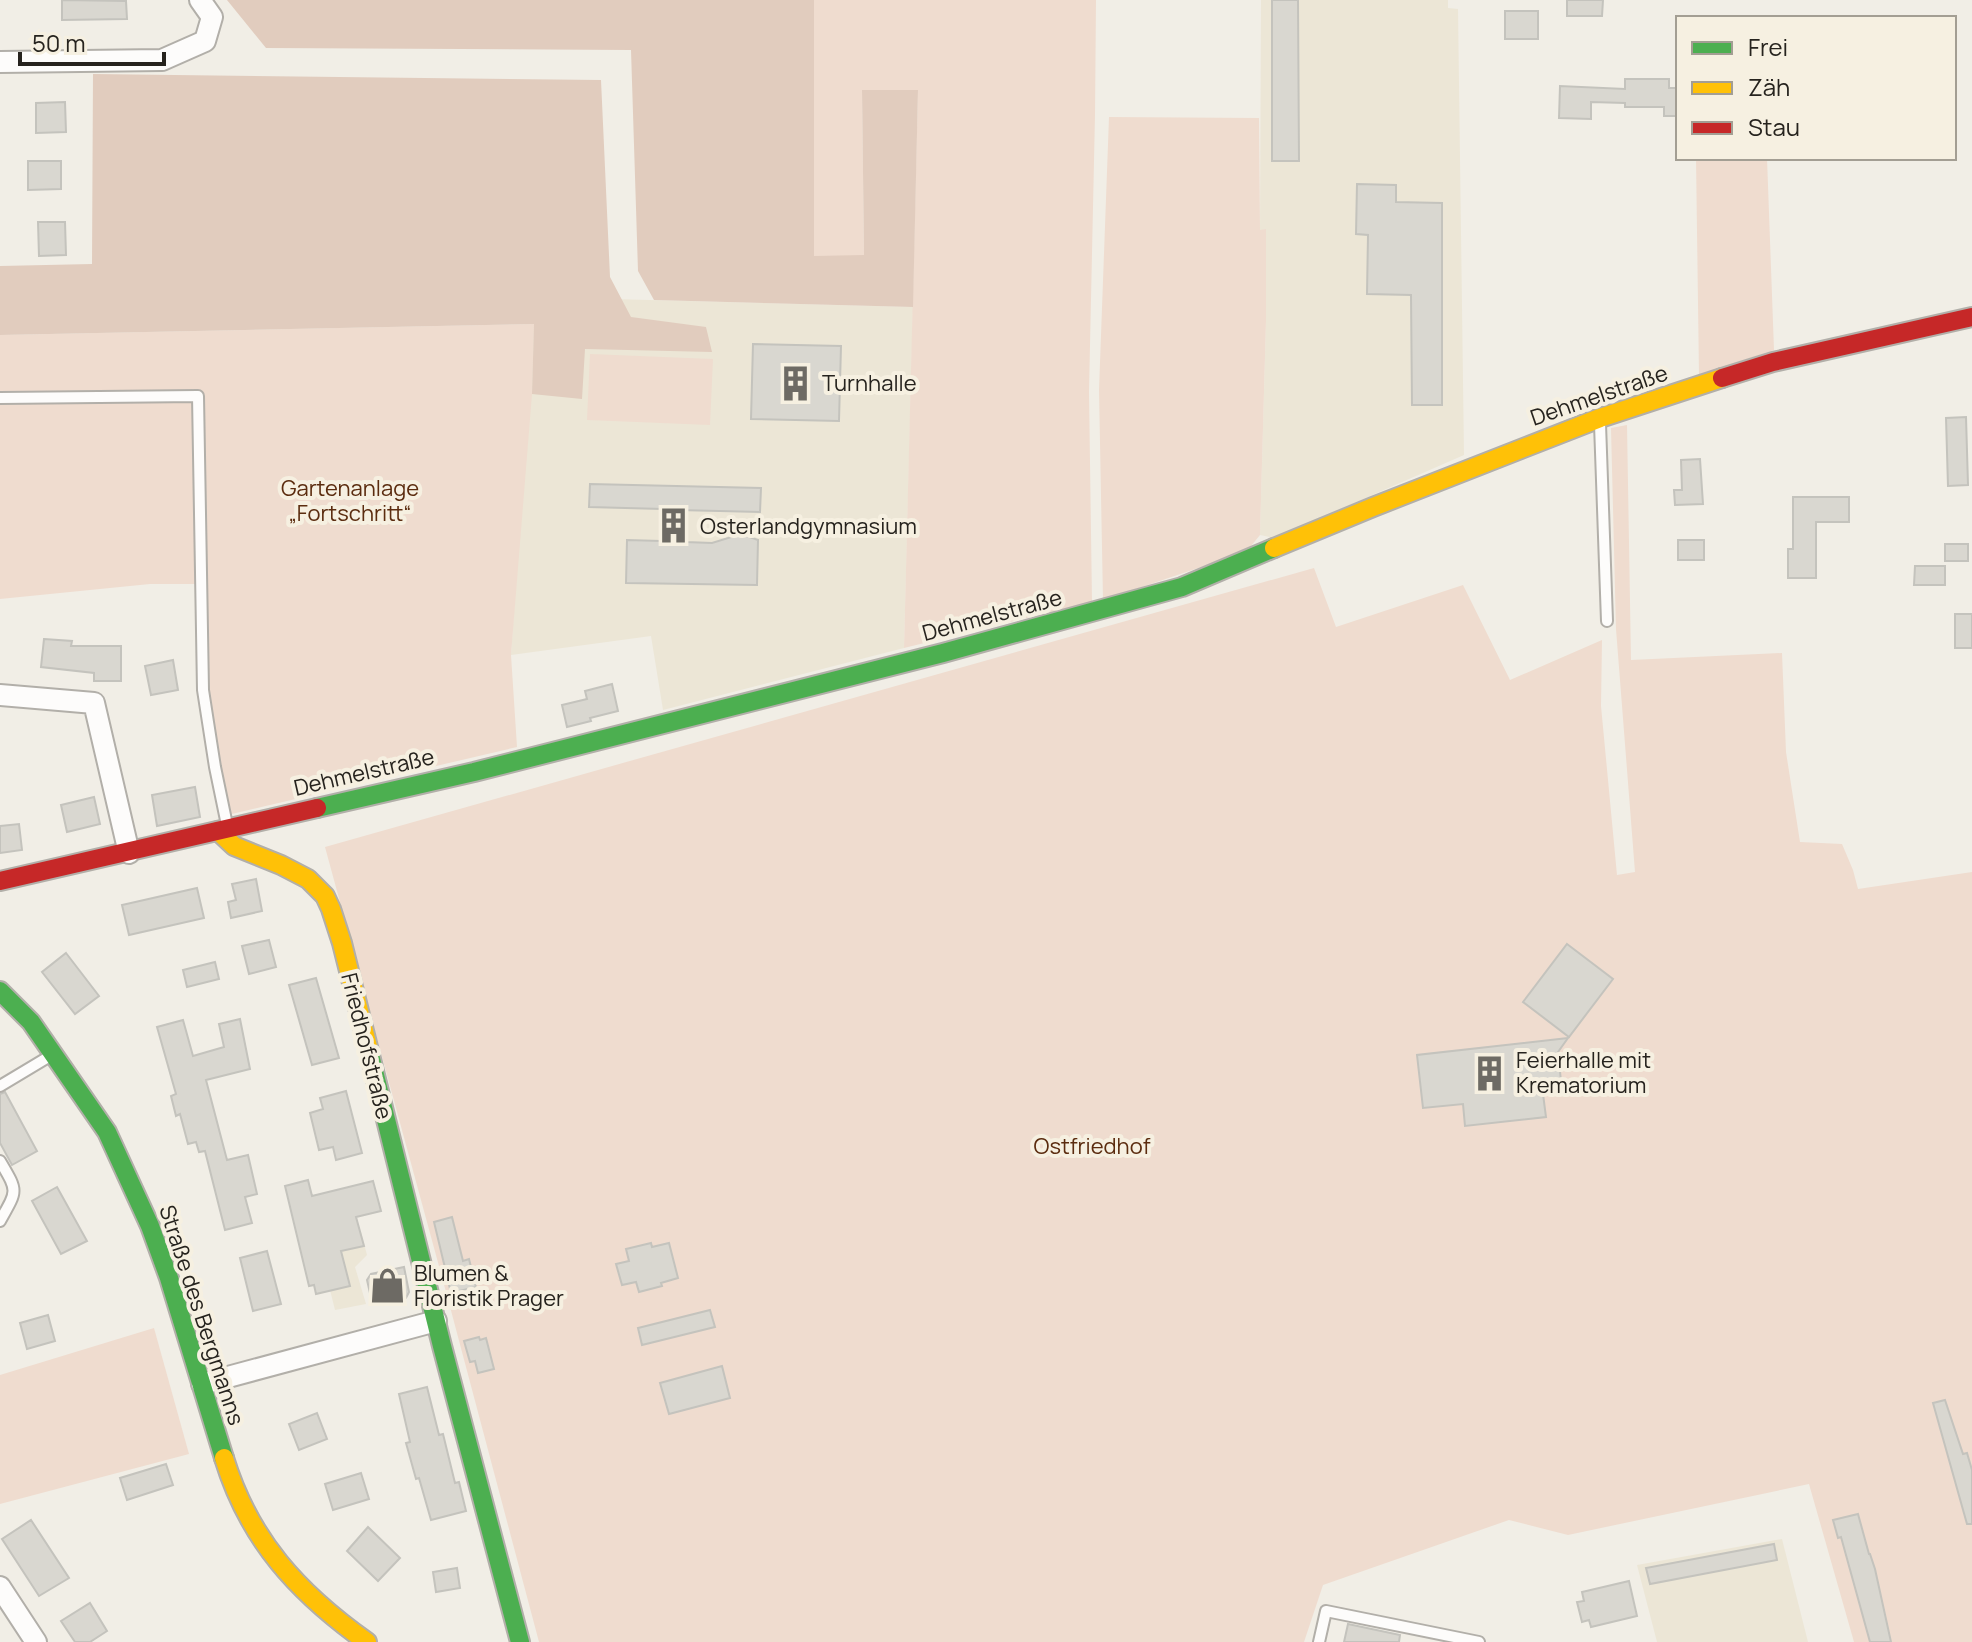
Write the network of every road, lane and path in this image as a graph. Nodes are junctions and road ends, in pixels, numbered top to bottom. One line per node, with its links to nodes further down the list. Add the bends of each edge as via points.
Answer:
1 (200, 0): 2 (street, via 212,17 205,41 162,60)
2 (0, 62)
3 (1972, 317): 5 (street, Dehmelstraße, via 1773,362)
4 (0, 398): 8 (lane, via 198,396 203,690)
5 (1600, 418): 6 (lane); 8 (street, Dehmelstraße, via 1182,587 827,683)
6 (1607, 621)
7 (0, 695): 9 (street, via 94,703)
8 (223, 830): 9 (street, Dehmelstraße); 16 (street, Friedhofstraße, via 232,846 306,878 330,905)
9 (129, 853): 10 (street, Dehmelstraße)
10 (0, 881)
11 (0, 991): 12 (street, Straße des Bergmanns)
12 (53, 1054): 13 (lane); 17 (street, Straße des Bergmanns, via 107,1132 150,1226)
13 (0, 1086)
14 (0, 1161): 15 (lane, via 15,1190)
15 (0, 1221)
16 (436, 1321): 17 (street); 21 (street, Friedhofstraße)
17 (202, 1384): 20 (street, Straße des Bergmanns, via 250,1522 304,1592)
18 (0, 1587): 19 (street)
19 (36, 1642)
20 (367, 1642)
21 (520, 1642)
22 (1319, 1642): 23 (lane, via 1326,1611)
23 (1479, 1642)

